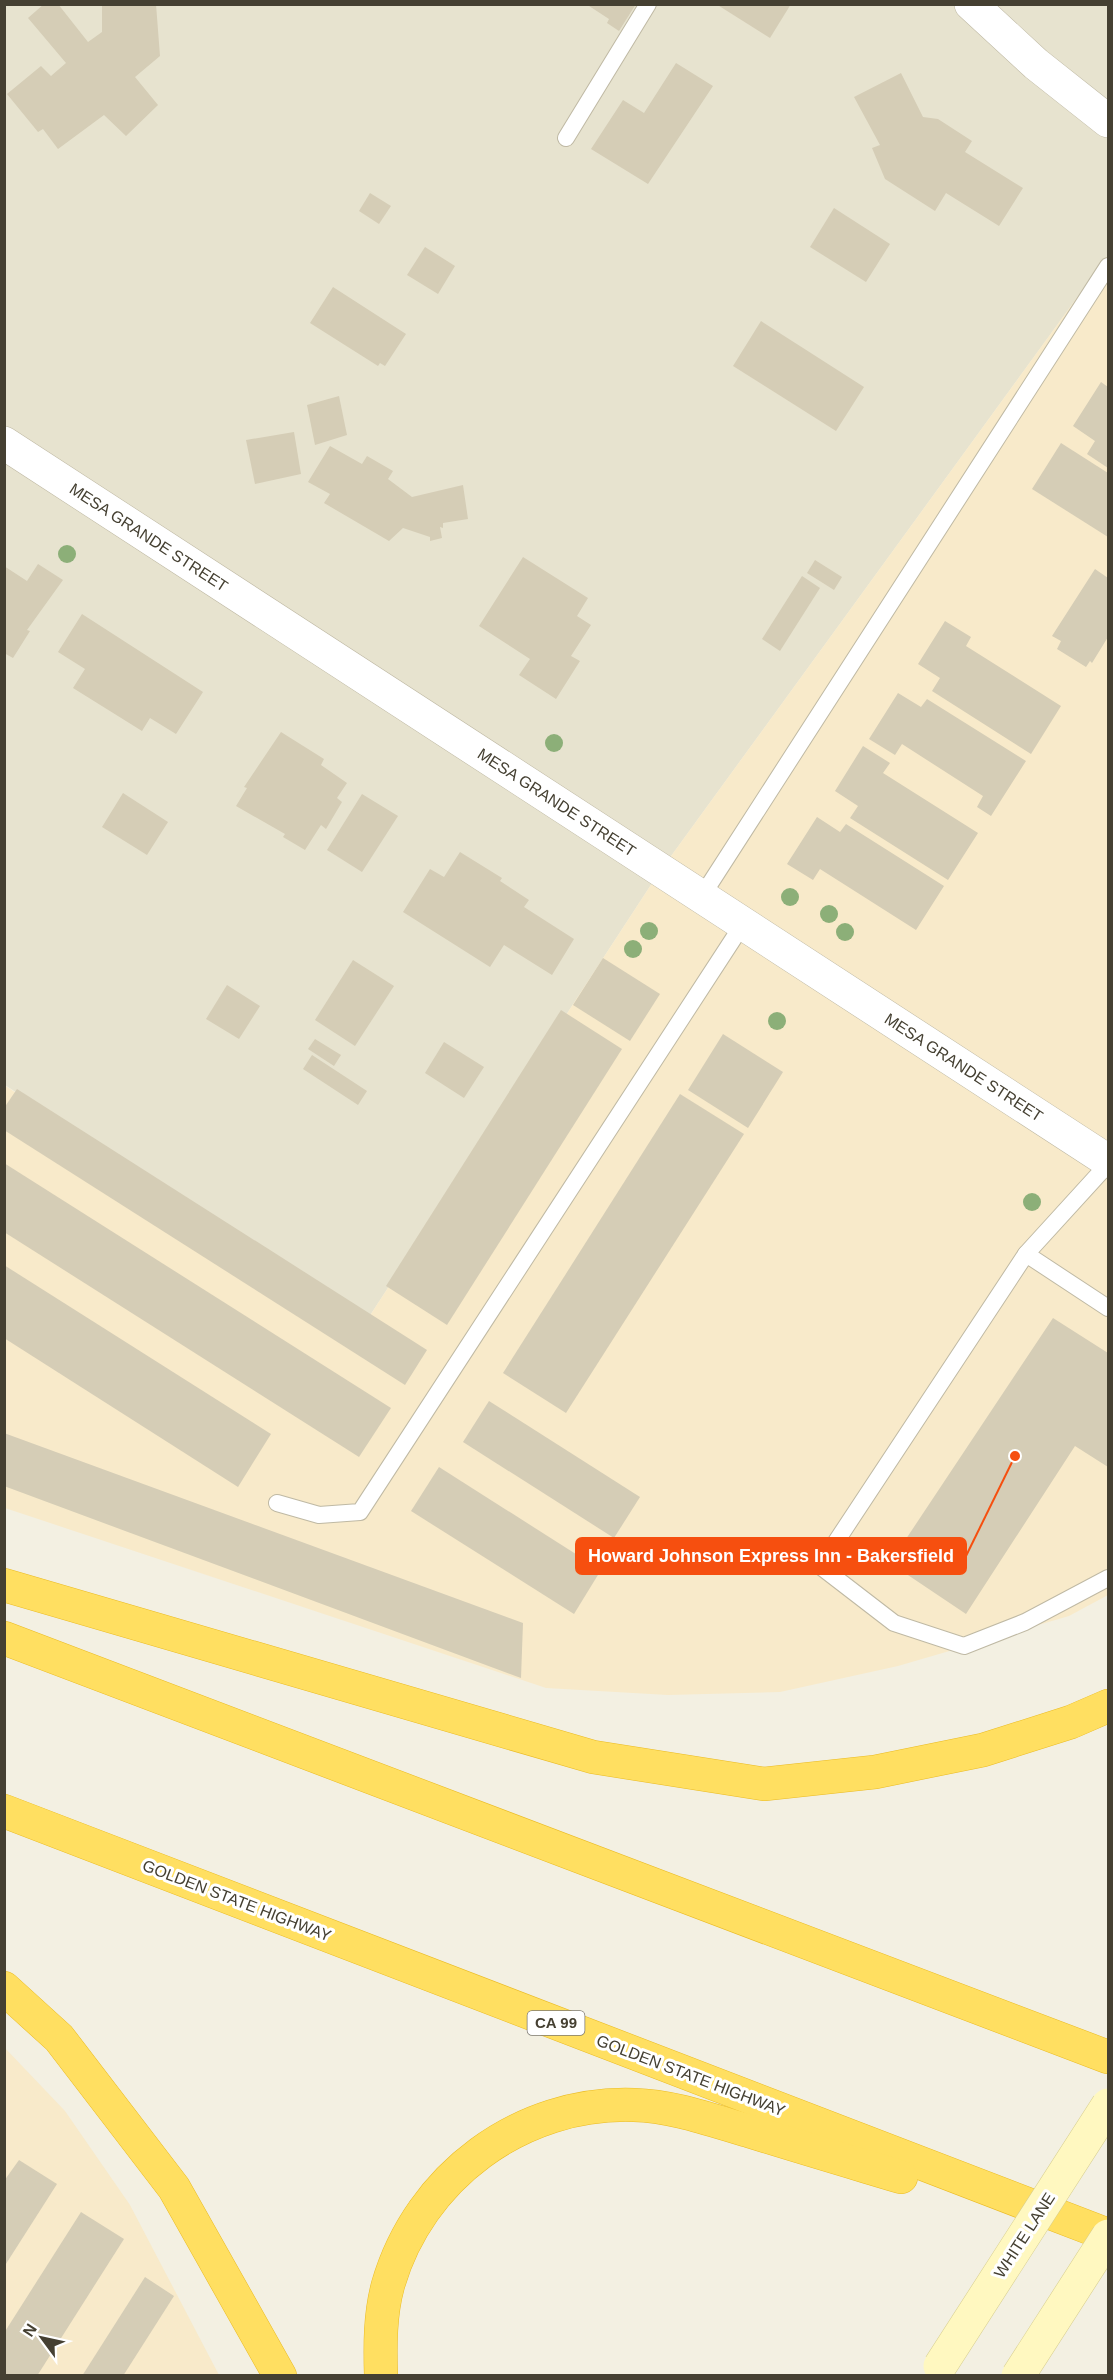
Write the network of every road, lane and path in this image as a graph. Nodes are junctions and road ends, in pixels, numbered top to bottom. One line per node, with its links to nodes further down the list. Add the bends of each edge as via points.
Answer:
1 (648, 4): 4 (lane)
2 (971, 4): 3 (street, via 1036,64)
3 (1108, 121)
4 (566, 138)
5 (1108, 266): 7 (lane)
6 (4, 443): 7 (street, MESA GRANDE STREET)
7 (702, 896): 8 (street, MESA GRANDE STREET)
8 (743, 924): 9 (street, MESA GRANDE STREET); 12 (lane, via 360,1512 319,1515)
9 (1108, 1163): 10 (lane)
10 (1026, 1254): 11 (lane); 13 (lane, via 820,1566 894,1623 964,1646 1025,1622)
11 (1108, 1308)
12 (277, 1503)
13 (1108, 1578)
14 (4, 1585): 16 (highway, via 593,1756 764,1784 875,1772 983,1750)
15 (4, 1638): 19 (highway)
16 (1108, 1707)
17 (4, 1811): 21 (highway, GOLDEN STATE HIGHWAY / CA 99)
18 (4, 1988): 23 (highway, via 59,2038 174,2188)
19 (1105, 2055)
20 (1108, 2105): 22 (main road, WHITE LANE, bridge)
21 (1108, 2237): 24 (highway, via 684,2112 634,2105 583,2108 533,2122 492,2144 455,2173 424,2209 403,2246 388,2286 380,2328); 25 (main road, bridge)
22 (936, 2371)
23 (280, 2376)
24 (381, 2376)
25 (1018, 2376)

